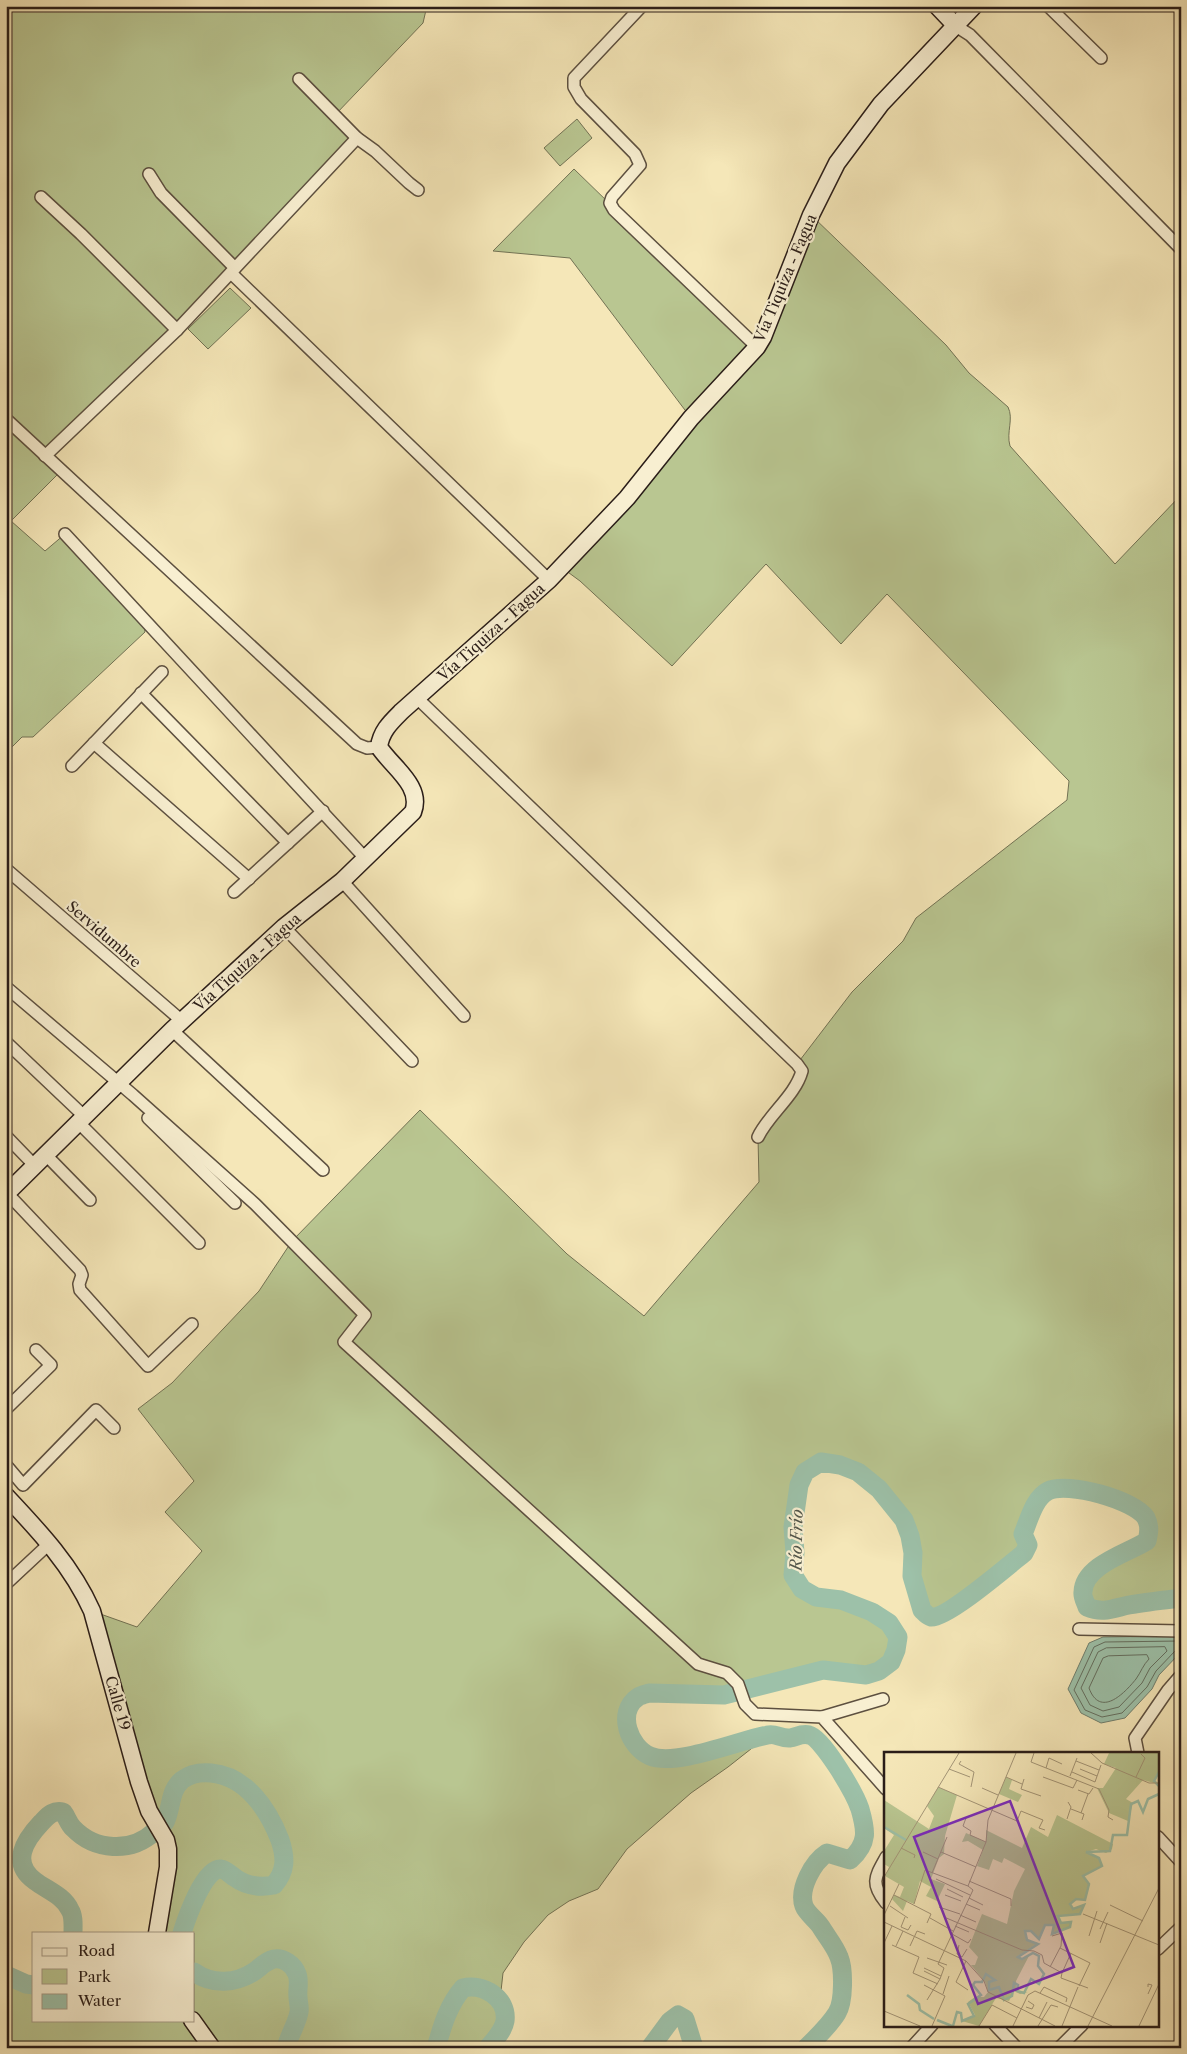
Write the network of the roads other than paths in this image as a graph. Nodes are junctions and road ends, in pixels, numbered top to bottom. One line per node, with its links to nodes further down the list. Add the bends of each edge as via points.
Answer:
1 (937, 6): 5 (street)
2 (974, 6): 5 (street, Vía Tiquiza - Fagua)
3 (1048, 6): 6 (street)
4 (640, 8): 15 (street, via 574,78 580,100 635,154 640,165 610,203)
5 (956, 26): 12 (street, via 970,36); 15 (street, Vía Tiquiza - Fagua, via 880,104 837,163 811,215)
6 (1101, 58)
7 (299, 80): 8 (street)
8 (358, 138): 10 (street); 13 (street)
9 (149, 174): 13 (street, via 161,193)
10 (418, 190)
11 (42, 197): 14 (street)
12 (1181, 249)
13 (233, 271): 14 (street); 19 (street)
14 (177, 330): 17 (street)
15 (757, 347): 19 (street, Vía Tiquiza - Fagua, via 691,418 627,498)
16 (6, 418): 17 (street)
17 (45, 456): 24 (street, via 357,744)
18 (64, 534): 26 (street)
19 (549, 580): 22 (street, Vía Tiquiza - Fagua)
20 (162, 672): 21 (street)
21 (141, 694): 23 (street); 27 (street)
22 (417, 698): 24 (street, Vía Tiquiza - Fagua, via 385,729); 42 (street, via 797,1064 802,1072 799,1081)
23 (94, 744): 25 (street); 30 (street)
24 (379, 747): 28 (street, Vía Tiquiza - Fagua, via 412,787 416,804 413,812)
25 (72, 766)
26 (323, 811): 27 (street); 28 (street)
27 (288, 843): 30 (street)
28 (365, 858): 31 (street, Vía Tiquiza - Fagua)
29 (8, 874): 36 (street, Servidumbre)
30 (248, 879): 32 (street)
31 (342, 881): 33 (street, Vía Tiquiza - Fagua); 35 (street)
32 (234, 892)
33 (284, 926): 36 (street, Vía Tiquiza - Fagua); 38 (street)
34 (6, 987): 39 (street)
35 (464, 1016)
36 (177, 1025): 39 (street, Vía Tiquiza - Fagua); 44 (street, Servidumbre)
37 (6, 1042): 40 (street)
38 (412, 1061)
39 (117, 1084): 40 (street, Vía Tiquiza - Fagua); 47 (street); 61 (street, via 255,1204 365,1315 344,1342 698,1664 728,1673 738,1684 745,1704 755,1714)
40 (82, 1120): 43 (street, Vía Tiquiza - Fagua); 48 (street)
41 (6, 1136): 43 (street)
42 (758, 1137)
43 (40, 1160): 45 (street, Vía Tiquiza - Fagua); 46 (street)
44 (323, 1170)
45 (7, 1193): 49 (street, via 80,1270 80,1290 148,1366)
46 (90, 1200)
47 (235, 1203)
48 (199, 1243)
49 (192, 1324)
50 (36, 1350): 51 (street, via 51,1365)
51 (6, 1409)
52 (114, 1428): 53 (street, via 96,1410 23,1485)
53 (6, 1465)
54 (6, 1496): 55 (street, Calle 19)
55 (50, 1543): 56 (street); 69 (street, Calle 19, via 82,1588 92,1610 139,1782 149,1811 166,1840 168,1867)
56 (6, 1584)
57 (1079, 1629): 58 (street)
58 (1181, 1631)
59 (1181, 1675): 62 (street, via 1135,1738)
60 (882, 1700): 61 (street)
61 (822, 1717): 63 (street)
62 (1138, 1752)
63 (884, 1787)
64 (1160, 1839): 66 (street)
65 (884, 1860): 67 (street, via 875,1876 878,1893)
66 (1181, 1862)
67 (884, 1900)
68 (1181, 1927): 70 (street)
69 (157, 1932)
70 (1160, 1947)
71 (193, 2022): 75 (street)
72 (931, 2026): 76 (street)
73 (996, 2026): 77 (street)
74 (1081, 2026): 78 (street)
75 (212, 2048)
76 (912, 2048)
77 (1017, 2048)
78 (1060, 2048)

